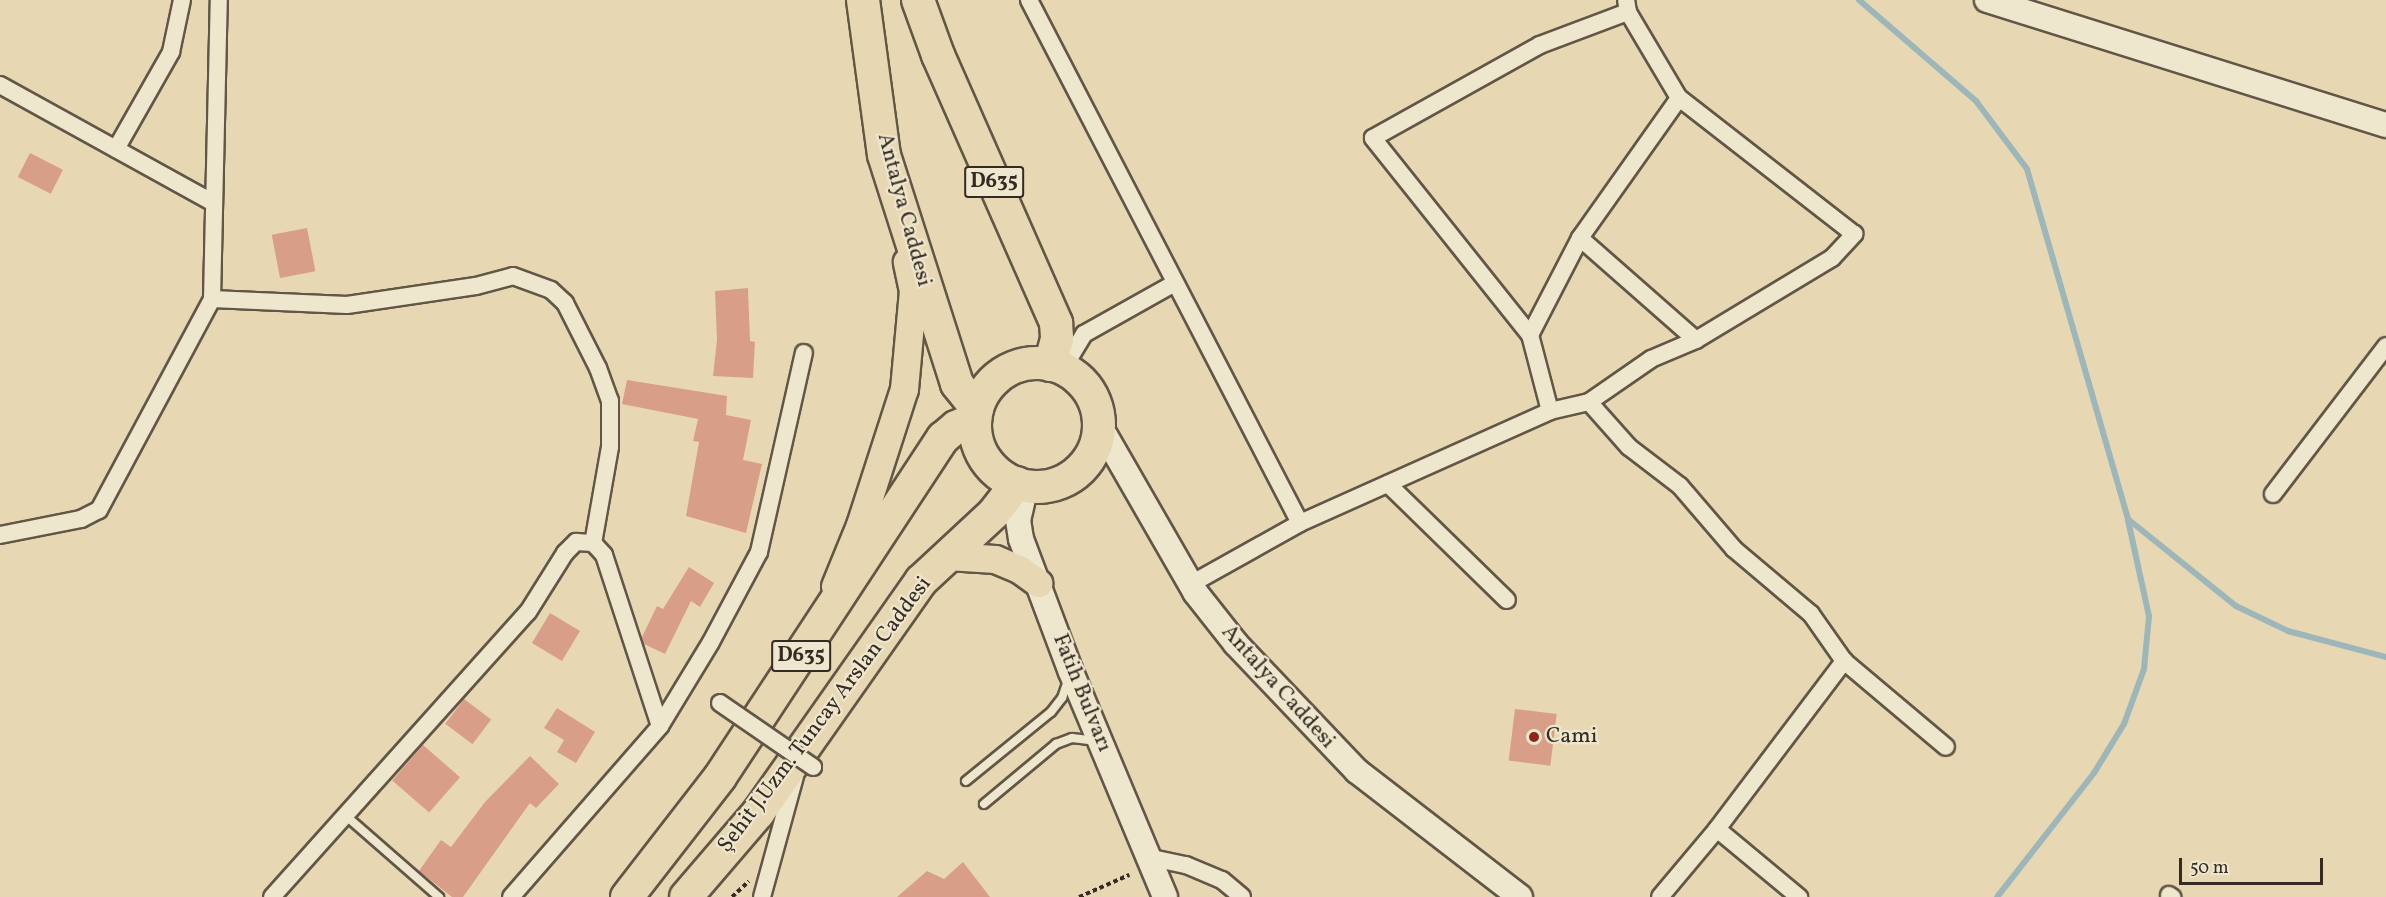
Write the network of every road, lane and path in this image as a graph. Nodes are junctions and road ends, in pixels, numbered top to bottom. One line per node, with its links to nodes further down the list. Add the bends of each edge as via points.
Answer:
1 (182, 0): 11 (street, via 171,52)
2 (219, 0): 13 (street)
3 (863, 0): 12 (highway, Antalya Caddesi)
4 (918, 0): 21 (highway, D635, via 938,55 1056,323)
5 (1029, 0): 15 (street)
6 (1987, 0): 10 (main road)
7 (1627, 6): 9 (street); 17 (street, via 1540,45 1373,138)
8 (0, 85): 11 (street)
9 (1679, 98): 14 (street); 18 (street, via 1854,234 1832,258)
10 (2386, 125)
11 (116, 149): 13 (street)
12 (886, 158): 24 (highway, Antalya Caddesi, via 957,384); 36 (main road, via 913,291 904,389 860,525)
13 (212, 202): 16 (street)
14 (1580, 238): 17 (street); 18 (street)
15 (1175, 283): 21 (street, via 1084,334); 29 (street)
16 (212, 298): 30 (street, via 99,510 81,519); 31 (street, via 347,305 476,286 513,276 551,290 565,303 610,401 610,447)
17 (1530, 335): 23 (street)
18 (1696, 340): 22 (street, via 1651,358)
19 (2386, 346): 28 (street)
20 (804, 353): 40 (street, via 759,552 690,681)
21 (1056, 367): 24 (highway, via 1029,363 1000,375 986,390); 25 (highway, via 1090,394)
22 (1589, 402): 23 (street); 37 (street, via 1629,447 1680,486 1734,549 1811,614)
23 (1550, 411): 27 (street)
24 (976, 414): 26 (highway, via 977,440 985,458 999,473); 36 (highway, Şehit J.Uzm. Tuncay Arslan Caddesi / D635, via 944,438)
25 (1098, 423): 26 (highway, via 1093,452 1081,468 1056,484); 34 (main road, Antalya Caddesi)
26 (1022, 484): 32 (highway, Şehit J.Uzm. Tuncay Arslan Caddesi / D635); 33 (main road, Fatih Bulvarı, via 1018,520 1021,539)
27 (1388, 484): 29 (street); 35 (street)
28 (2273, 494)
29 (1300, 523): 34 (street)
30 (0, 535)
31 (593, 543): 40 (street, via 604,555); 46 (street, via 576,542 565,553 528,612)
32 (947, 556): 33 (main road, via 995,559 1020,569); 43 (highway, Şehit J.Uzm. Tuncay Arslan Caddesi / D635, via 921,581)
33 (1038, 583): 38 (main road, Fatih Bulvarı)
34 (1191, 584): 59 (main road, Antalya Caddesi, via 1236,644 1357,771)
35 (1507, 600)
36 (818, 629): 53 (highway, Şehit J.Uzm. Tuncay Arslan Caddesi / D635, via 720,777)
37 (1844, 661): 42 (street); 47 (street)
38 (1071, 672): 41 (main road, Fatih Bulvarı); 44 (lane, via 1062,698 1051,712)
39 (720, 703): 43 (street, bridge)
40 (660, 726): 52 (street)
41 (1104, 745): 45 (lane, via 1088,737 1056,744); 48 (main road, Fatih Bulvarı)
42 (1946, 747)
43 (808, 757): 54 (highway, Şehit J.Uzm. Tuncay Arslan Caddesi / D635); 55 (street)
44 (966, 781)
45 (984, 804)
46 (345, 814): 50 (street); 51 (lane)
47 (1717, 829): 60 (street); 61 (street)
48 (1152, 858): 57 (main road, Fatih Bulvarı); 58 (street, via 1186,865 1222,880)
49 (1129, 875): 56 (path)
50 (272, 897)
51 (439, 897)
52 (511, 897)
53 (627, 897)
54 (686, 897)
55 (762, 897)
56 (1079, 897)
57 (1166, 897)
58 (1242, 897)
59 (1520, 897)
60 (1660, 897)
61 (1798, 897)

